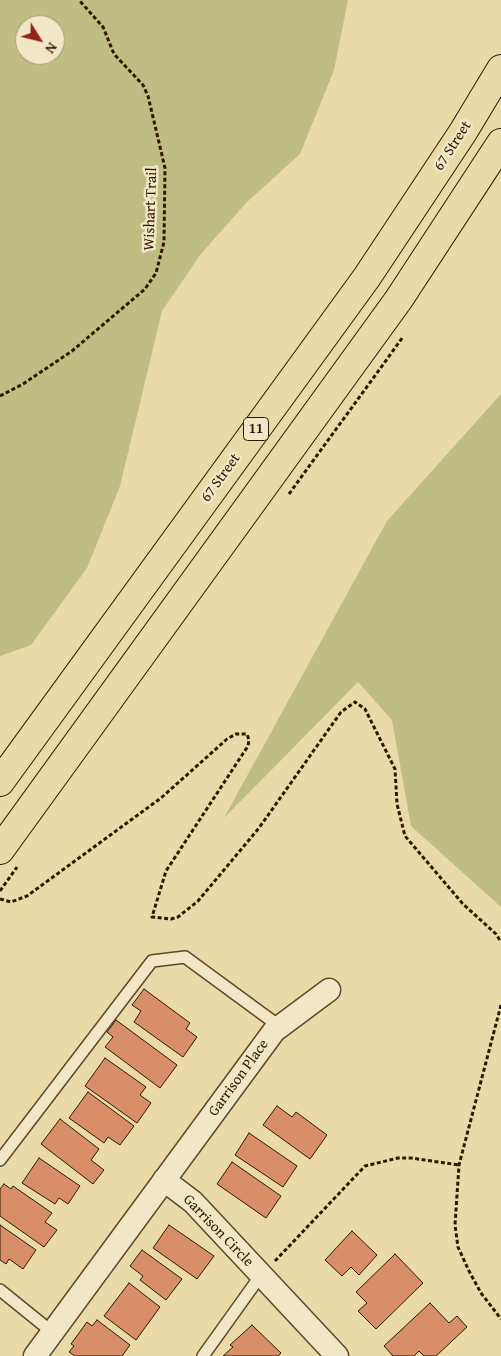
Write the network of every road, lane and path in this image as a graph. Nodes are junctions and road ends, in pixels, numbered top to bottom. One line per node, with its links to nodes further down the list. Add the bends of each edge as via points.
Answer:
1 (79, 0): 4 (path, Wishart Trail, via 103,27 114,54 143,85 148,96 165,168 164,242 156,273 145,290 72,351)
2 (501, 69): 5 (main road, 67 Street / 11, via 464,132 367,277)
3 (501, 143): 6 (main road, via 399,299)
4 (0, 396)
5 (0, 782)
6 (0, 850)
7 (0, 899): 8 (path, via 11,902 27,896 160,798 227,738 247,734 248,746 166,872 152,916 178,917 198,901 259,828 341,712 355,702 365,709 395,769 404,836)
8 (501, 942)
9 (328, 990): 11 (street, Garrison Place)
10 (501, 1005): 13 (path)
11 (279, 1026): 12 (lane, via 185,957 152,961); 14 (street, Garrison Place)
12 (0, 1160)
13 (459, 1165): 15 (path, via 422,1158 398,1158 365,1166); 17 (path, via 455,1225 458,1247 481,1292)
14 (164, 1180): 15 (street, Garrison Circle, via 193,1202); 18 (street)
15 (262, 1275): 20 (lane); 21 (street, Garrison Circle)
16 (0, 1290): 18 (lane)
17 (501, 1319)
18 (52, 1332): 19 (street)
19 (35, 1356)
20 (203, 1356)
21 (337, 1356)

